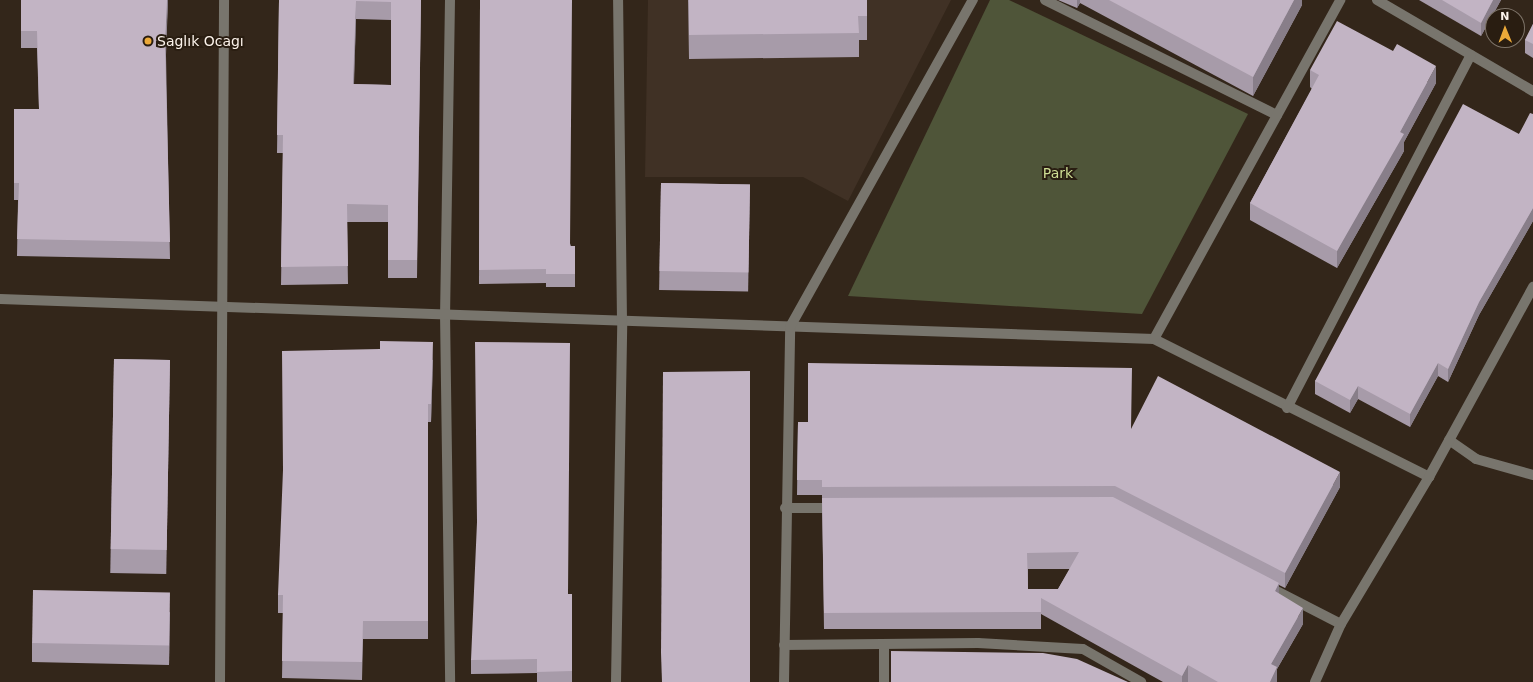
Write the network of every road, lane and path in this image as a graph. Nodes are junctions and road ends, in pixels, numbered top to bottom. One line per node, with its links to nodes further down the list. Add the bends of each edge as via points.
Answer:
1 (224, 0): 13 (street)
2 (450, 0): 14 (street)
3 (618, 0): 15 (street)
4 (973, 0): 16 (street)
5 (1044, 0): 10 (street)
6 (1340, 0): 10 (street)
7 (1377, 0): 8 (street)
8 (1471, 55): 9 (street); 18 (street)
9 (1533, 91)
10 (1277, 115): 17 (street)
11 (1533, 287): 19 (street)
12 (0, 299): 13 (street)
13 (222, 307): 14 (street); 28 (street)
14 (445, 313): 15 (street); 29 (street)
15 (622, 321): 16 (street); 30 (street)
16 (790, 327): 17 (street); 22 (street)
17 (1154, 339): 18 (street)
18 (1287, 408): 21 (street)
19 (1449, 440): 20 (street, via 1476,460); 21 (street)
20 (1533, 475)
21 (1429, 477): 25 (street)
22 (785, 508): 23 (street); 27 (street)
23 (848, 508)
24 (1256, 580): 25 (street)
25 (1341, 624): 34 (street)
26 (884, 644): 27 (street); 32 (street); 33 (street, via 978,643 1083,649)
27 (784, 645): 31 (street)
28 (220, 682)
29 (450, 682)
30 (616, 682)
31 (784, 682)
32 (884, 682)
33 (1141, 682)
34 (1315, 682)

